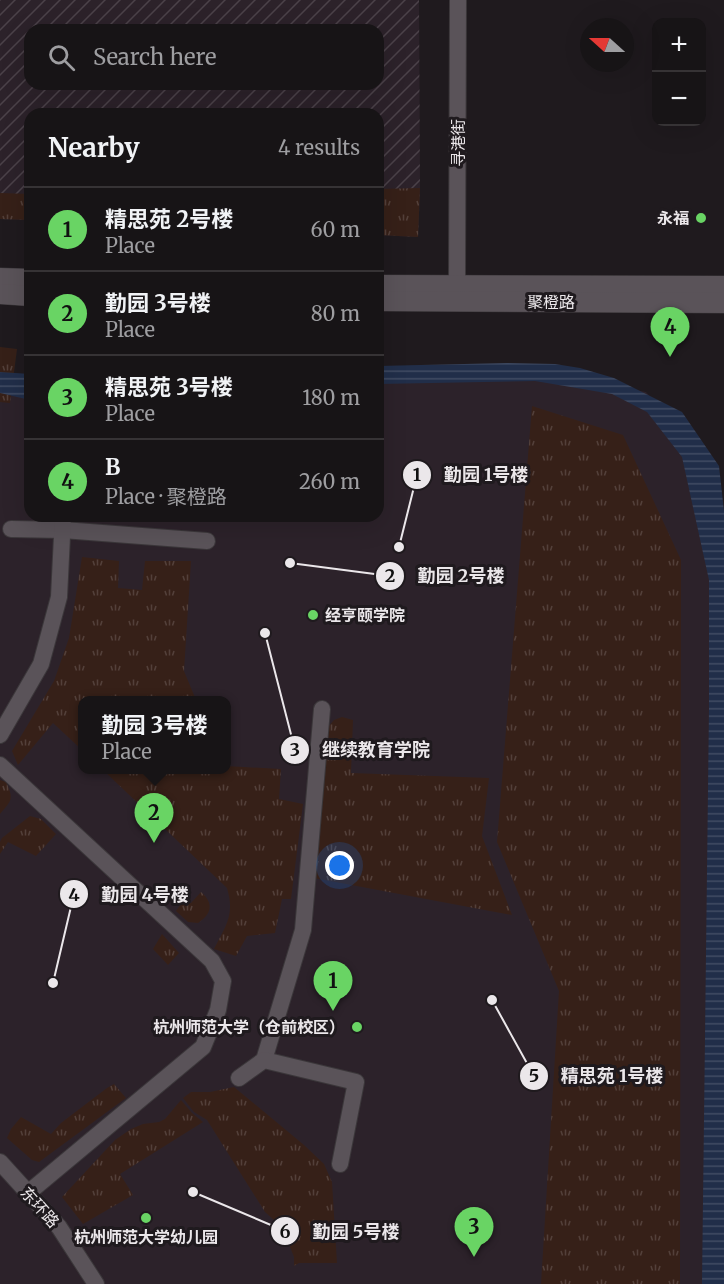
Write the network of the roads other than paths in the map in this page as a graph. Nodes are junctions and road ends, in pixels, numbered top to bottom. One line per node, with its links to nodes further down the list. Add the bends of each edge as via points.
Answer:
1 (458, 0): 5 (street, 寻港街)
2 (0, 278): 3 (street)
3 (24, 279)
4 (384, 285): 5 (street, 聚橙路)
5 (457, 285): 6 (street, 聚橙路)
6 (724, 286)
7 (0, 294): 8 (street)
8 (24, 296)
9 (384, 301): 10 (street, 聚橙路)
10 (724, 303)
11 (63, 523): 12 (street); 13 (street); 15 (street, via 59,597 41,664)
12 (11, 530)
13 (207, 541)
14 (322, 709): 17 (street, via 303,930)
15 (0, 735)
16 (0, 765): 21 (street, via 212,961 223,981 218,1010 203,1047)
17 (264, 1060): 18 (street); 20 (street, via 356,1082)
18 (239, 1078)
19 (0, 1162): 21 (street, 东环路)
20 (340, 1164)
21 (28, 1193): 22 (street, 东环路, via 59,1227)
22 (96, 1284)

